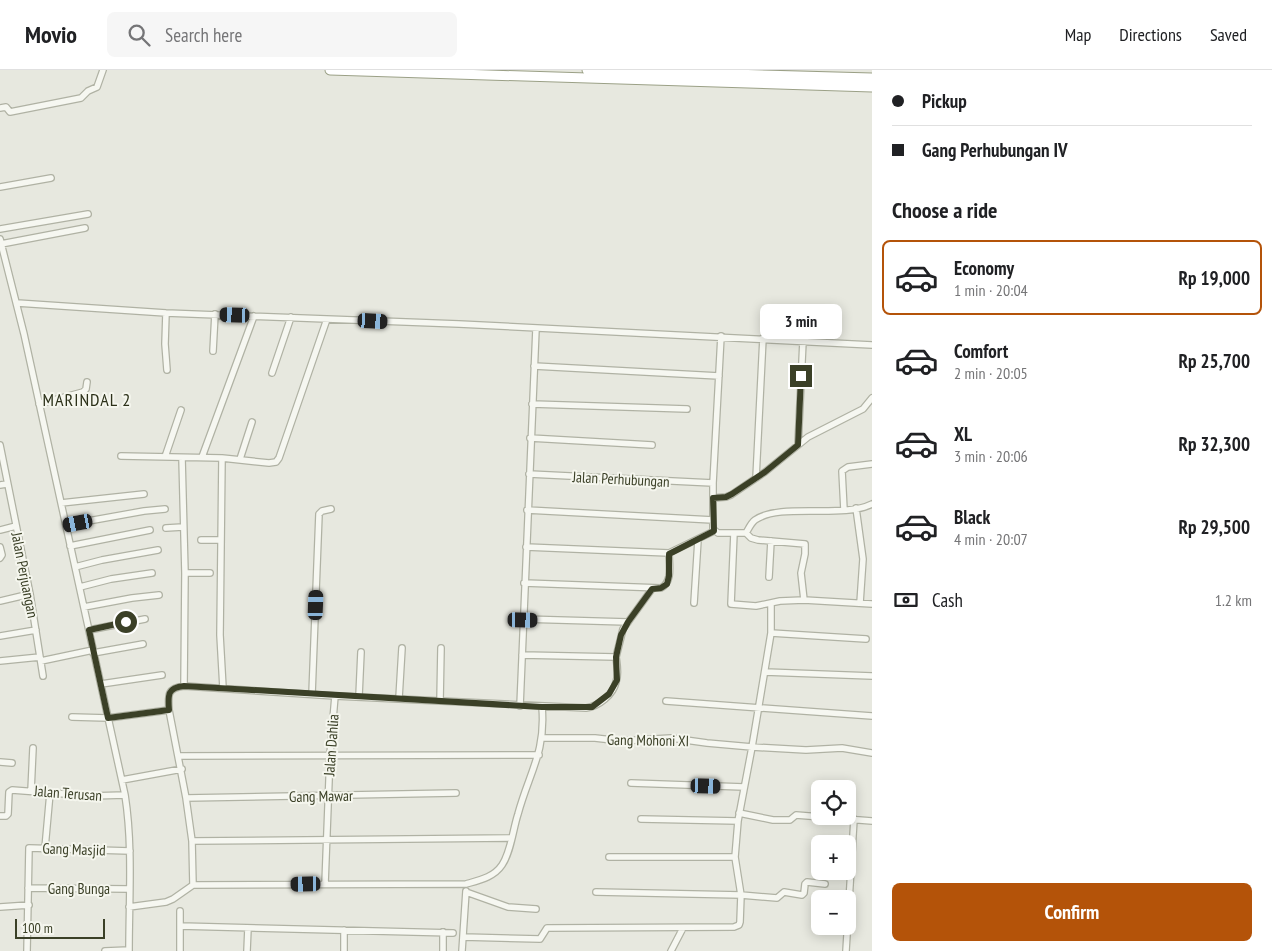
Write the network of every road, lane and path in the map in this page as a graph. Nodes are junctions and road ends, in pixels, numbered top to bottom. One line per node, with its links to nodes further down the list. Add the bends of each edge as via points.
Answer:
1 (103, 70): 7 (street, via 98,87 81,98 10,112 6,107)
2 (330, 70): 6 (highway)
3 (587, 70): 4 (highway)
4 (612, 70): 5 (highway)
5 (872, 78)
6 (872, 88)
7 (0, 108)
8 (51, 178): 9 (street)
9 (0, 187)
10 (88, 214): 12 (street)
11 (85, 228): 13 (street)
12 (0, 229)
13 (1, 246): 14 (street)
14 (17, 303): 15 (street); 32 (street)
15 (166, 313): 16 (street); 27 (street)
16 (215, 314): 17 (street); 25 (street)
17 (254, 316): 18 (street); 44 (street)
18 (292, 317): 19 (street); 28 (street)
19 (327, 319): 20 (street); 46 (street, via 278,460 269,463)
20 (536, 329): 21 (street); 26 (street)
21 (722, 336): 22 (street); 29 (street)
22 (762, 338): 23 (street); 49 (street)
23 (802, 341): 24 (street); 40 (street)
24 (872, 345)
25 (213, 351)
26 (534, 366): 29 (street); 33 (street)
27 (167, 370)
28 (272, 373)
29 (719, 376): 50 (street)
30 (87, 382): 32 (street, via 83,392)
31 (872, 398): 40 (street, via 863,408)
32 (39, 404): 55 (street)
33 (532, 404): 34 (street); 37 (street)
34 (687, 409)
35 (181, 410): 42 (street)
36 (252, 422): 46 (street)
37 (530, 438): 39 (street); 48 (street)
38 (0, 444): 51 (street, Jalan Perjuangan)
39 (652, 445)
40 (798, 445): 49 (street)
41 (121, 456): 42 (street)
42 (165, 457): 43 (street)
43 (182, 458): 44 (street); 65 (street)
44 (202, 458): 45 (street)
45 (222, 458): 46 (street); 73 (street)
46 (240, 459)
47 (872, 464): 61 (street, via 848,466 842,470)
48 (529, 474): 50 (street, Jalan Perhubungan); 60 (street)
49 (756, 478): 54 (street, via 726,497)
50 (713, 483): 54 (street)
51 (7, 484): 52 (street); 63 (street, Jalan Perjuangan)
52 (0, 485)
53 (144, 494): 55 (street)
54 (713, 498): 62 (street)
55 (61, 503): 64 (street)
56 (872, 504): 57 (street)
57 (856, 508): 61 (street); 95 (street, via 863,559)
58 (165, 509): 64 (street)
59 (331, 509): 123 (street, via 319,514)
60 (527, 510): 62 (street); 78 (street)
61 (844, 510): 71 (street, via 767,515 752,522)
62 (713, 520): 69 (street)
63 (16, 526): 67 (street); 90 (street, Jalan Perjuangan)
64 (66, 526): 76 (street)
65 (183, 527): 66 (street); 84 (street)
66 (166, 528)
67 (0, 530)
68 (150, 530): 76 (street)
69 (714, 531): 70 (street); 74 (street)
70 (734, 533): 71 (street); 96 (street, via 731,604)
71 (746, 533): 75 (street, via 754,539)
72 (201, 540): 73 (street)
73 (220, 540): 122 (street)
74 (698, 540): 80 (street); 94 (street)
75 (771, 541): 86 (street); 92 (street, via 806,544 801,573)
76 (70, 546): 82 (street)
77 (0, 547): 81 (street)
78 (526, 547): 80 (street); 87 (street)
79 (158, 550): 82 (street)
80 (669, 554): 89 (street, via 667,584)
81 (0, 558)
82 (75, 567): 88 (street)
83 (152, 573): 88 (street)
84 (185, 573): 85 (street); 121 (street)
85 (210, 573)
86 (769, 577)
87 (524, 583): 89 (street); 100 (street)
88 (80, 587): 98 (street)
89 (652, 589): 101 (street)
90 (30, 594): 93 (street); 102 (street, Jalan Perjuangan)
91 (159, 596): 98 (street)
92 (804, 600): 95 (street); 96 (street)
93 (0, 601)
94 (694, 602)
95 (860, 603): 97 (street)
96 (771, 604): 104 (street)
97 (872, 604)
98 (84, 607): 103 (street)
99 (144, 619): 103 (street)
100 (523, 620): 101 (street); 112 (street)
101 (628, 622): 113 (street)
102 (36, 630): 105 (street); 114 (street, Jalan Perjuangan)
103 (89, 630): 110 (street)
104 (771, 634): 106 (street); 116 (street)
105 (0, 636)
106 (866, 640)
107 (143, 644): 110 (street)
108 (402, 648): 126 (street)
109 (441, 648): 127 (street)
110 (93, 652): 114 (street); 120 (street)
111 (361, 652): 125 (street)
112 (522, 655): 113 (street); 129 (street)
113 (616, 657): 130 (street, via 617,680 598,704 586,708)
114 (40, 659): 115 (street); 118 (street, Jalan Perjuangan)
115 (0, 661)
116 (765, 672): 119 (street); 131 (street)
117 (162, 675): 120 (street)
118 (43, 676)
119 (872, 676)
120 (100, 684): 135 (street)
121 (184, 686): 122 (street); 132 (street, via 170,692)
122 (223, 688): 123 (street)
123 (312, 694): 124 (street)
124 (335, 696): 125 (street); 140 (street, Jalan Dahlia)
125 (359, 696): 126 (street)
126 (399, 698): 127 (street)
127 (440, 701): 129 (street)
128 (666, 701): 131 (street)
129 (520, 706): 130 (street)
130 (542, 707): 136 (street)
131 (759, 708): 133 (street); 137 (street)
132 (169, 710): 135 (street); 142 (street)
133 (872, 716)
134 (72, 717): 135 (street)
135 (108, 718): 146 (street)
136 (542, 738): 137 (street, Gang Mohoni XI, via 621,741 672,738); 141 (street)
137 (752, 747): 139 (street, Gang Mohoni XI, via 842,748); 148 (street)
138 (33, 748): 149 (street)
139 (872, 753)
140 (330, 754): 141 (street); 142 (street); 153 (street, Jalan Dahlia)
141 (539, 755): 163 (street)
142 (179, 756): 145 (street)
143 (0, 762): 144 (street)
144 (12, 763)
145 (182, 769): 146 (street); 154 (street)
146 (122, 780): 152 (street)
147 (631, 784): 148 (street)
148 (744, 787): 155 (street)
149 (31, 791): 150 (street, Jalan Terusan); 156 (street, Jalan Terusan, via 9,792 8,815)
150 (50, 793): 152 (street, Jalan Terusan, via 104,797); 166 (street)
151 (456, 793): 153 (street, Gang Mawar)
152 (125, 794): 167 (street)
153 (328, 796): 154 (street, Gang Mawar); 164 (street, Jalan Dahlia)
154 (186, 798): 165 (street)
155 (739, 814): 157 (street, via 789,821 796,815); 160 (street)
156 (0, 816)
157 (811, 816)
158 (641, 819): 160 (street)
159 (856, 819): 161 (street)
160 (738, 820): 168 (street)
161 (872, 822)
162 (854, 825): 200 (street)
163 (511, 838): 164 (street); 171 (street, via 506,858 497,871)
164 (327, 840): 165 (street); 170 (street, Jalan Dahlia)
165 (192, 841): 173 (street)
166 (45, 848): 167 (street, Gang Masjid); 174 (street, Gang Masjid, via 28,850)
167 (130, 851): 175 (street)
168 (735, 857): 169 (street); 178 (street)
169 (609, 858)
170 (325, 884): 171 (street); 173 (street)
171 (466, 884): 176 (street)
172 (825, 884): 178 (street, via 806,883 801,896 784,892 777,898)
173 (193, 885): 181 (street, via 173,900)
174 (28, 888): 175 (street, Gang Bunga); 179 (street)
175 (130, 888): 181 (street)
176 (466, 892): 182 (street, via 508,907); 190 (street)
177 (596, 892): 178 (street)
178 (741, 895): 186 (street, via 737,927)
179 (29, 905): 180 (street); 192 (street)
180 (0, 907)
181 (129, 907): 191 (street)
182 (536, 909)
183 (180, 910): 184 (street)
184 (180, 926): 185 (street); 194 (street)
185 (248, 928): 187 (street); 195 (street)
186 (683, 928): 190 (street, via 547,928 540,939); 199 (street)
187 (344, 930): 188 (street); 196 (street)
188 (443, 932): 189 (street); 197 (street)
189 (453, 933)
190 (463, 938): 198 (street)
191 (129, 950): 193 (street)
192 (27, 951)
193 (105, 951)
194 (180, 951)
195 (247, 951)
196 (344, 951)
197 (443, 951)
198 (462, 951)
199 (671, 951)
200 (846, 951)

